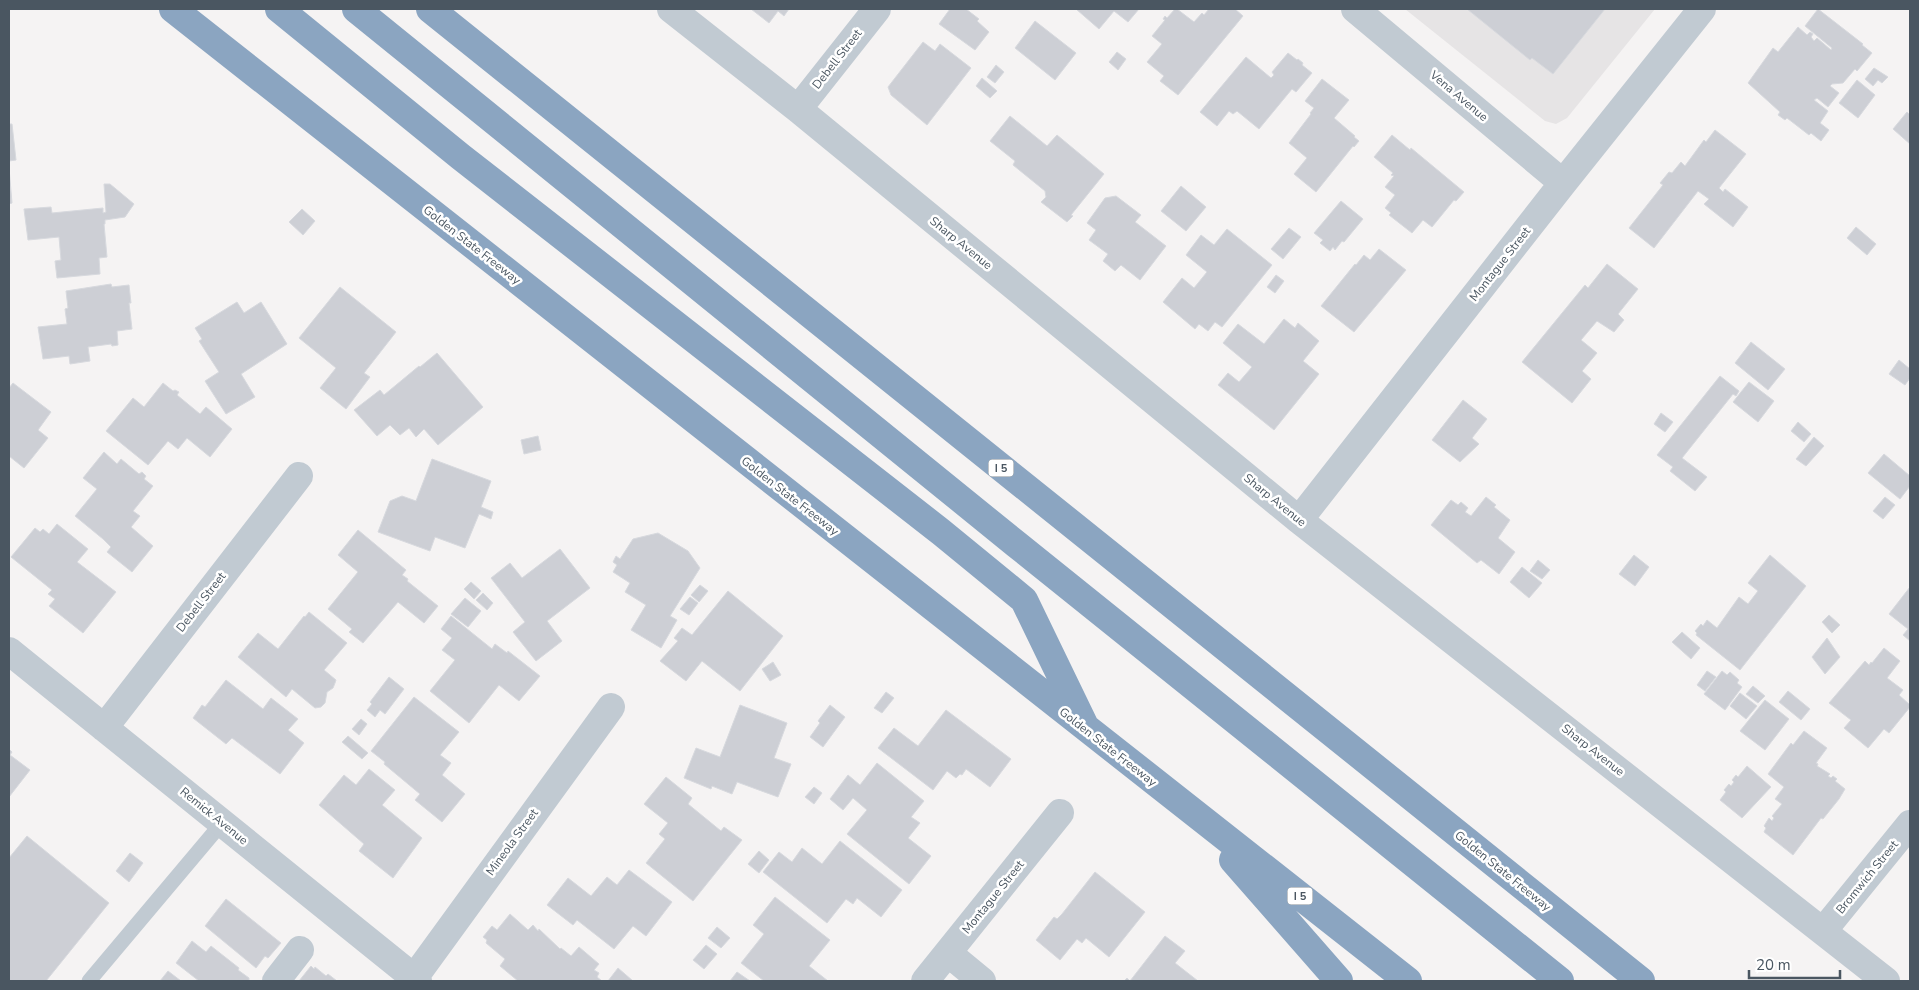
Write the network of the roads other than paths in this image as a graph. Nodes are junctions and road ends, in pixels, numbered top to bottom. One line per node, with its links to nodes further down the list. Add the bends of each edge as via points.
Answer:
1 (173, 9): 16 (highway, Golden State Freeway / I 5)
2 (279, 9): 16 (highway, via 461,157 1024,600)
3 (356, 9): 31 (highway)
4 (430, 9): 32 (highway, Golden State Freeway / I 5)
5 (671, 9): 9 (street, Sharp Avenue)
6 (876, 9): 9 (street, Debell Street)
7 (1355, 9): 10 (street, Vena Avenue)
8 (1702, 9): 10 (street, Montague Street)
9 (798, 109): 12 (street, Sharp Avenue)
10 (1563, 183): 12 (street, Montague Street)
11 (299, 476): 15 (street, Debell Street)
12 (1299, 520): 21 (street, Sharp Avenue)
13 (9, 651): 15 (street, Remick Avenue)
14 (611, 707): 24 (street, Mineola Street)
15 (104, 728): 19 (street, Remick Avenue)
16 (1087, 730): 17 (highway, Golden State Freeway / I 5)
17 (1191, 812): 29 (highway); 30 (highway, Golden State Freeway / I 5)
18 (1060, 813): 23 (street, Montague Street)
19 (222, 823): 24 (street, Remick Avenue); 25 (lane)
20 (1910, 824): 21 (street, Bromwich Street)
21 (1824, 931): 33 (street, Sharp Avenue)
22 (300, 950): 26 (street)
23 (948, 953): 27 (street, Montague Street); 28 (street)
24 (416, 979)
25 (90, 981)
26 (276, 981)
27 (925, 981)
28 (982, 981)
29 (1339, 981)
30 (1408, 981)
31 (1560, 981)
32 (1641, 981)
33 (1886, 981)

